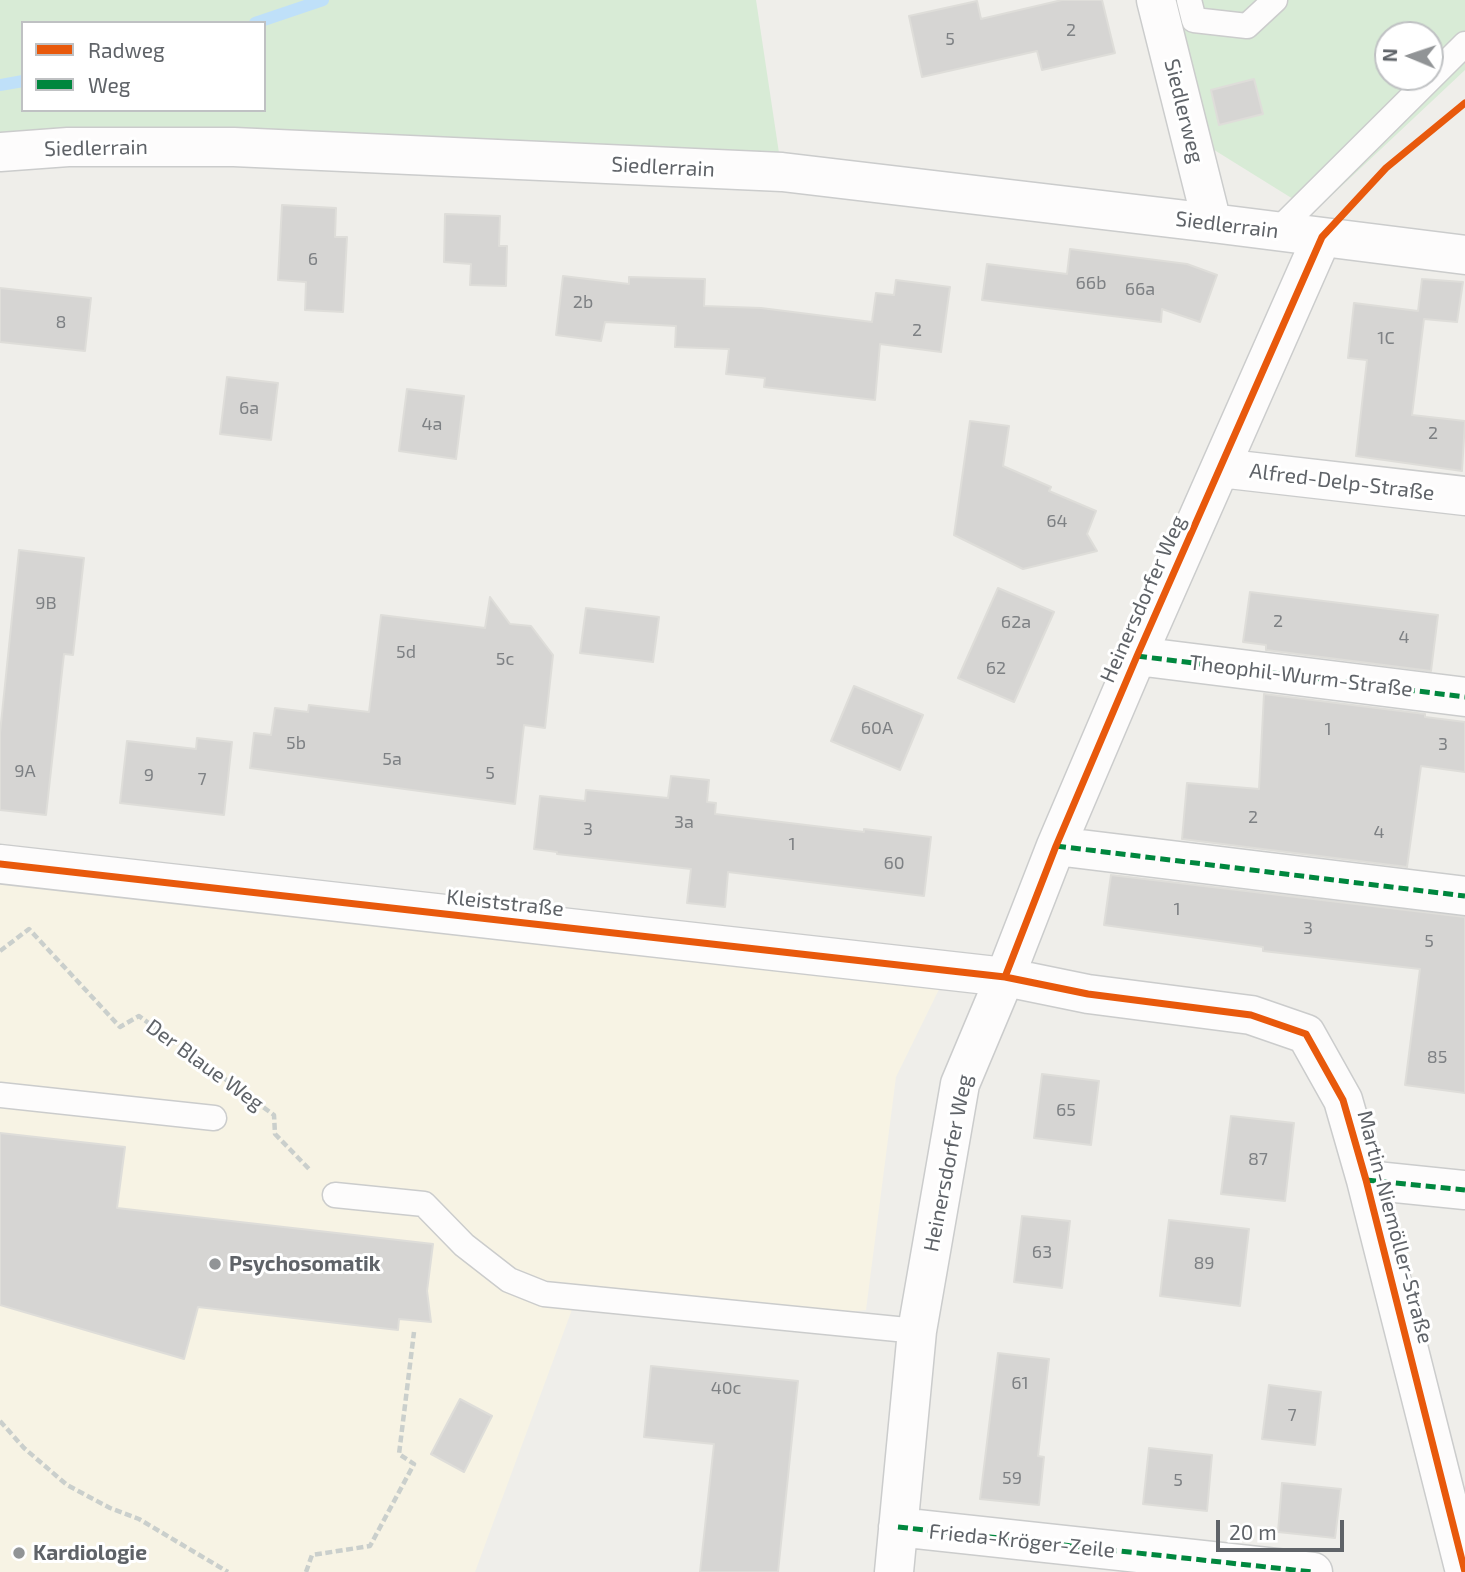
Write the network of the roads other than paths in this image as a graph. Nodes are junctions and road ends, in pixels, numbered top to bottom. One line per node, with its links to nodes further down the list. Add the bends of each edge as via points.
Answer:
1 (1156, 0): 6 (street, Siedlerweg)
2 (1189, 0): 3 (lane, via 1194,20 1247,26)
3 (1275, 0)
4 (1465, 44): 7 (lane)
5 (0, 152): 6 (street, Siedlerrain, via 68,147 234,147 782,172)
6 (1212, 223): 7 (street, Siedlerrain)
7 (1277, 231): 8 (street, Siedlerrain)
8 (1322, 237): 9 (street); 10 (street, Heinersdorfer Weg)
9 (1465, 255)
10 (1220, 468): 11 (street, Alfred-Delp-Straße); 12 (street, Heinersdorfer Weg)
11 (1465, 496)
12 (1137, 656): 13 (street, Theophil-Wurm-Straße); 14 (street, Heinersdorfer Weg)
13 (1465, 696)
14 (1056, 846): 16 (street); 17 (street, Heinersdorfer Weg)
15 (0, 864): 17 (street, Kleiststraße)
16 (1465, 896)
17 (1005, 977): 20 (street, Martin-Niemöller-Straße, via 1088,994 1251,1015 1306,1034 1343,1100); 23 (street, Heinersdorfer Weg, via 960,1084)
18 (0, 1095): 19 (lane)
19 (214, 1118)
20 (1366, 1180): 21 (street); 27 (street, Martin-Niemöller-Straße)
21 (1465, 1190)
22 (335, 1195): 23 (lane, via 424,1204 464,1245 509,1280 544,1294)
23 (917, 1331): 24 (street, Heinersdorfer Weg)
24 (898, 1527): 25 (street, Heinersdorfer Weg); 26 (street, Frieda-Kröger-Zeile)
25 (894, 1572)
26 (1313, 1572)
27 (1465, 1572)

